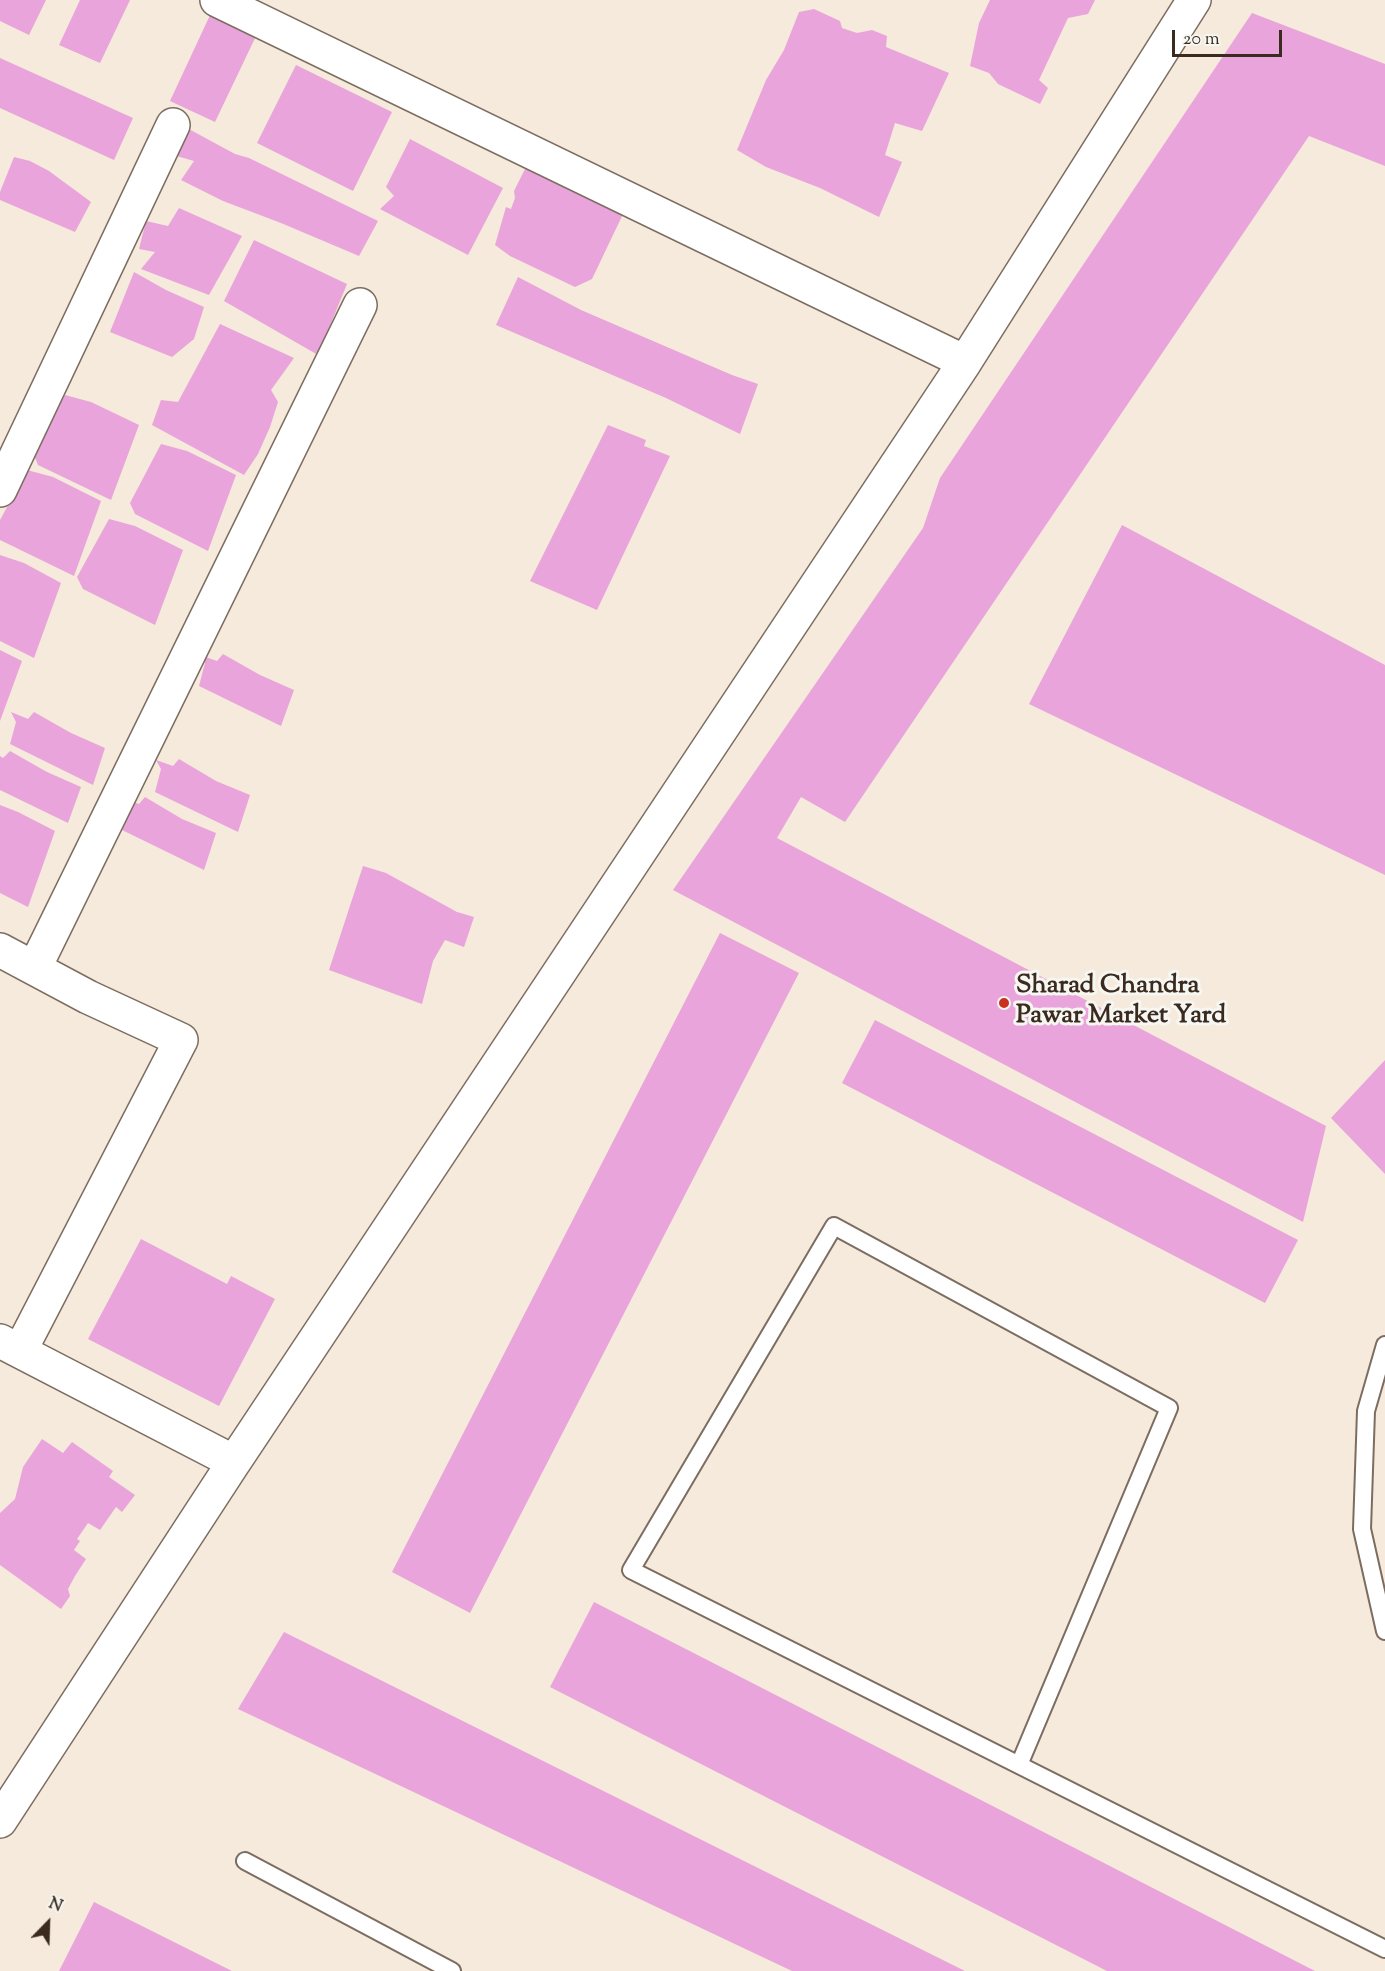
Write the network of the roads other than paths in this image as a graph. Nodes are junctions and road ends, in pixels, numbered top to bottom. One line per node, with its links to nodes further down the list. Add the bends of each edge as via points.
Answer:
1 (217, 0): 5 (street)
2 (1194, 0): 5 (street)
3 (173, 125): 6 (street)
4 (360, 305): 8 (street)
5 (966, 362): 11 (street)
6 (0, 490)
7 (0, 950): 8 (street)
8 (35, 967): 10 (street, via 88,997 181,1040)
9 (1385, 1345): 12 (lane, via 1366,1411 1362,1529)
10 (10, 1346): 11 (street)
11 (234, 1462): 14 (street)
12 (1385, 1631)
13 (1019, 1765): 13 (lane, via 630,1570 834,1226 1169,1408); 16 (lane)
14 (0, 1821)
15 (244, 1861): 17 (lane)
16 (1385, 1949)
17 (452, 1971)

